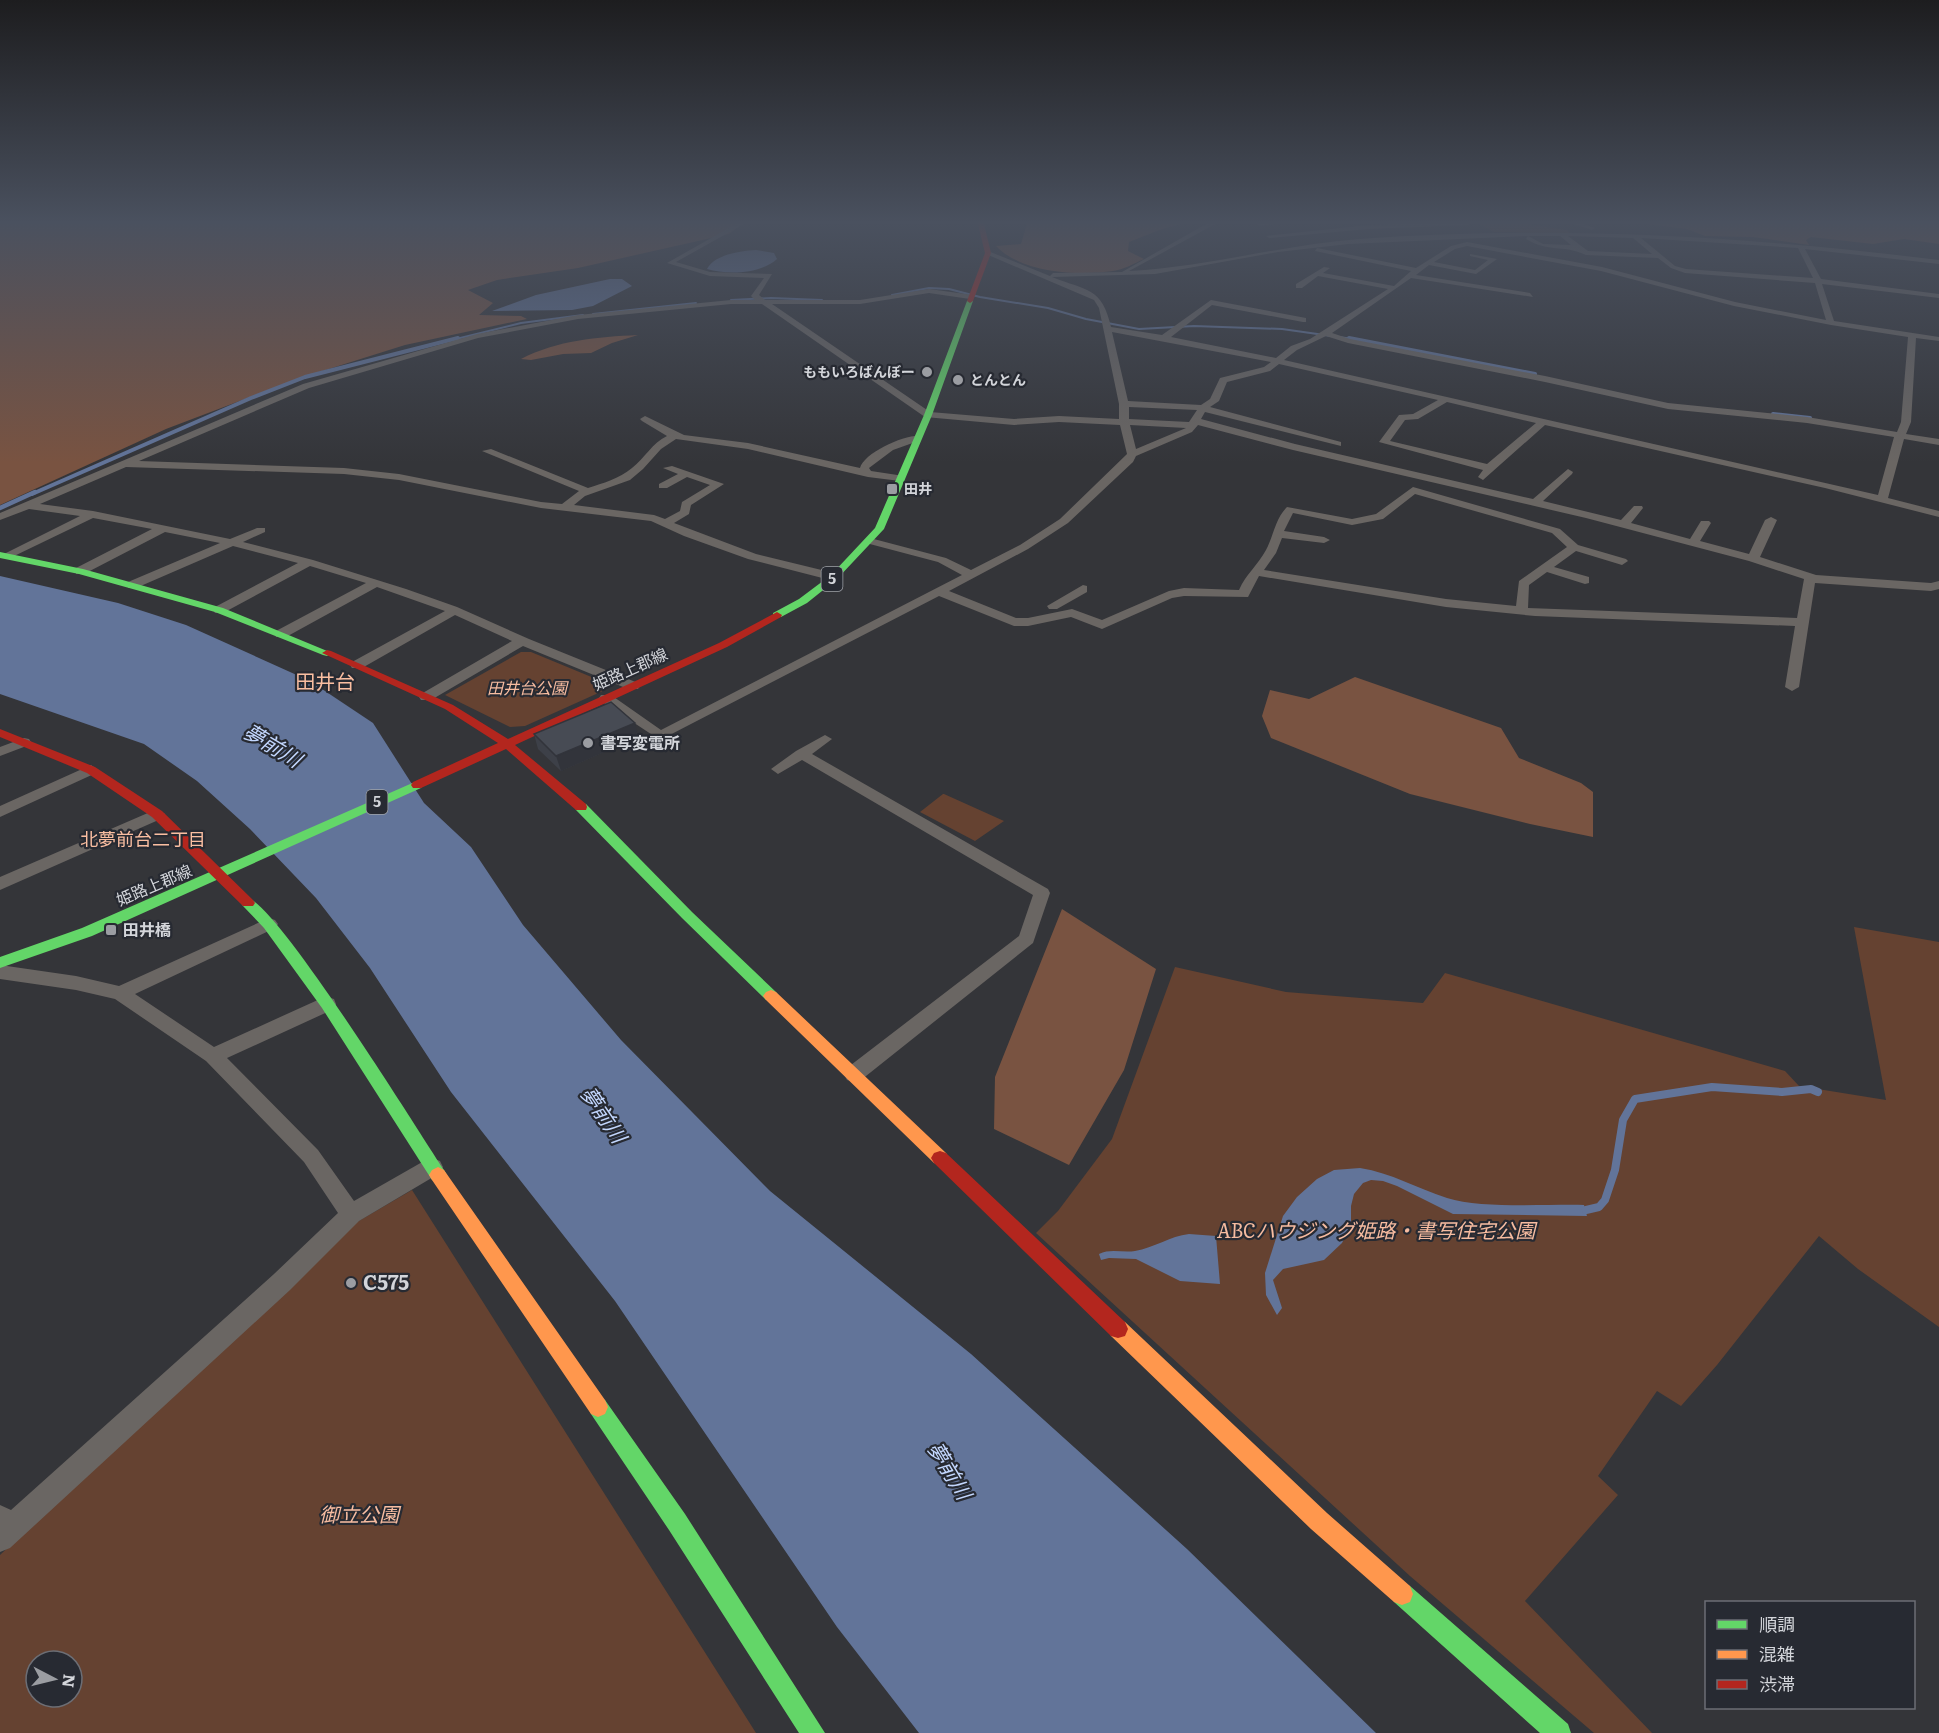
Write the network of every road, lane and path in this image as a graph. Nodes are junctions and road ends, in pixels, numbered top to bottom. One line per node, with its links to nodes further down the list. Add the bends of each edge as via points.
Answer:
1 (764, 301): 2 (street); 19 (street); 33 (street, via 578,317 477,336 330,377)
2 (867, 301)
3 (969, 301): 19 (street, 姫路上郡線 / 5)
4 (1098, 301): 10 (street)
5 (1375, 301): 11 (street)
6 (1722, 301): 9 (street)
7 (1824, 301): 9 (street)
8 (1303, 320): 13 (street, via 1211,302)
9 (1831, 323): 12 (street)
10 (1106, 325): 13 (street); 17 (street)
11 (1325, 333): 15 (street, via 1294,348); 24 (street, via 1348,341 1668,406 1806,420)
12 (1912, 335): 14 (street); 24 (street, via 1906,422)
13 (1164, 338): 15 (street)
14 (1939, 339)
15 (1278, 362): 16 (street); 18 (street, via 1267,369 1224,380 1214,401)
16 (1445, 399): 23 (street); 35 (street, via 1415,417 1402,417 1384,442)
17 (1124, 404): 18 (street); 21 (street)
18 (1203, 408): 22 (street); 28 (street)
19 (928, 415): 21 (street, via 1014,422); 26 (street, 姫路上郡線 / 5)
20 (645, 419): 25 (street)
21 (1124, 421): 22 (street); 31 (street)
22 (1194, 423): 31 (street, via 1190,430); 41 (street)
23 (1542, 423): 35 (street); 44 (street)
24 (1900, 435): 27 (street); 44 (street)
25 (675, 436): 38 (street, via 733,443); 42 (street, via 658,444 634,472)
26 (918, 438): 38 (street, via 908,439 870,461 864,467); 39 (street, 姫路上郡線 / 5)
27 (1939, 442)
28 (1338, 444)
29 (487, 451): 32 (street)
30 (515, 451): 32 (street)
31 (1132, 454): 71 (street, via 1064,521 1024,547)
32 (503, 456): 42 (street)
33 (122, 463): 46 (street); 47 (street, via 385,475)
34 (668, 468): 37 (street)
35 (1489, 468): 41 (street)
36 (1568, 472): 45 (street)
37 (686, 474): 40 (street); 55 (street, via 719,484 686,504 685,512)
38 (868, 474): 39 (street)
39 (900, 478): 60 (street, 姫路上郡線 / 5)
40 (663, 486)
41 (1475, 488): 43 (street); 45 (street)
42 (587, 491): 47 (street)
43 (1448, 499): 53 (street, via 1413,490 1379,517); 63 (street, via 1556,531)
44 (1882, 499): 50 (street)
45 (1536, 502): 56 (street)
46 (25, 505): 49 (street); 51 (street)
47 (564, 507): 55 (street, via 654,518)
48 (1638, 508): 56 (street)
49 (93, 514): 57 (street); 64 (street)
50 (1939, 514)
51 (0, 517)
52 (1771, 520): 65 (street)
53 (1352, 522): 59 (street, via 1323,545); 59 (street, via 1291,508)
54 (1705, 523): 61 (street)
55 (665, 524): 72 (street, via 752,557)
56 (1624, 524): 61 (street)
57 (164, 528): 62 (street); 69 (street)
58 (261, 530): 62 (street)
59 (1278, 534): 70 (street, via 1271,552)
60 (870, 541): 71 (street, via 942,560); 72 (street, 姫路上郡線 / 5)
61 (1693, 543): 65 (street)
62 (230, 544): 67 (street); 76 (street)
63 (1574, 547): 66 (street); 68 (street)
64 (3, 556): 69 (street)
65 (1753, 559): 73 (street)
66 (1622, 561)
67 (309, 562): 75 (street); 81 (street)
68 (1544, 568): 74 (street); 83 (street, via 1523,584)
69 (80, 571): 76 (street)
70 (1255, 572): 79 (street, via 1244,594 1169,595 1102,626 1072,613 1014,622); 83 (street, via 1436,602)
71 (970, 574): 79 (street)
72 (834, 578): 88 (street, 姫路上郡線 / 5, via 772,620)
73 (1815, 579): 77 (street); 84 (street, via 1809,580)
74 (1585, 580)
75 (375, 584): 82 (street); 85 (street)
76 (132, 585): 81 (street)
77 (1939, 585)
78 (1083, 589): 80 (street)
79 (938, 591): 91 (street, via 660,736)
80 (1053, 606)
81 (219, 610): 85 (street)
82 (454, 610): 86 (street); 87 (street)
83 (1522, 610): 84 (street)
84 (1802, 622): 89 (street)
85 (281, 634): 87 (street)
86 (522, 641): 88 (street); 90 (street)
87 (357, 665): 90 (street)
88 (633, 686): 91 (street, 姫路上郡線 / 5)
89 (1792, 687)
90 (426, 697): 95 (street)
91 (606, 698): 95 (street, 姫路上郡線 / 5)
92 (0, 733): 94 (street)
93 (825, 739): 97 (street)
94 (24, 742): 96 (street); 99 (street)
95 (506, 743): 102 (street, 姫路上郡線 / 5); 110 (street, via 593,818 687,915)
96 (0, 752)
97 (801, 754): 98 (street); 110 (street, via 1042,893 1027,939)
98 (778, 769)
99 (91, 770): 100 (street); 101 (street)
100 (0, 812)
101 (158, 814): 102 (street); 103 (street)
102 (219, 874): 104 (street); 105 (street, 姫路上郡線 / 5, via 87,932)
103 (0, 884)
104 (269, 924): 107 (street); 108 (street)
105 (0, 963)
106 (0, 972): 107 (street)
107 (120, 993): 109 (street)
108 (327, 1004): 109 (street); 111 (street)
109 (213, 1056): 112 (street, via 311,1156)
110 (854, 1074): 115 (street, via 1319,1521)
111 (432, 1167): 112 (street); 114 (street, via 677,1522)
112 (351, 1214): 113 (street, via 282,1282)
113 (4, 1527)
114 (813, 1733)
115 (1559, 1733)

